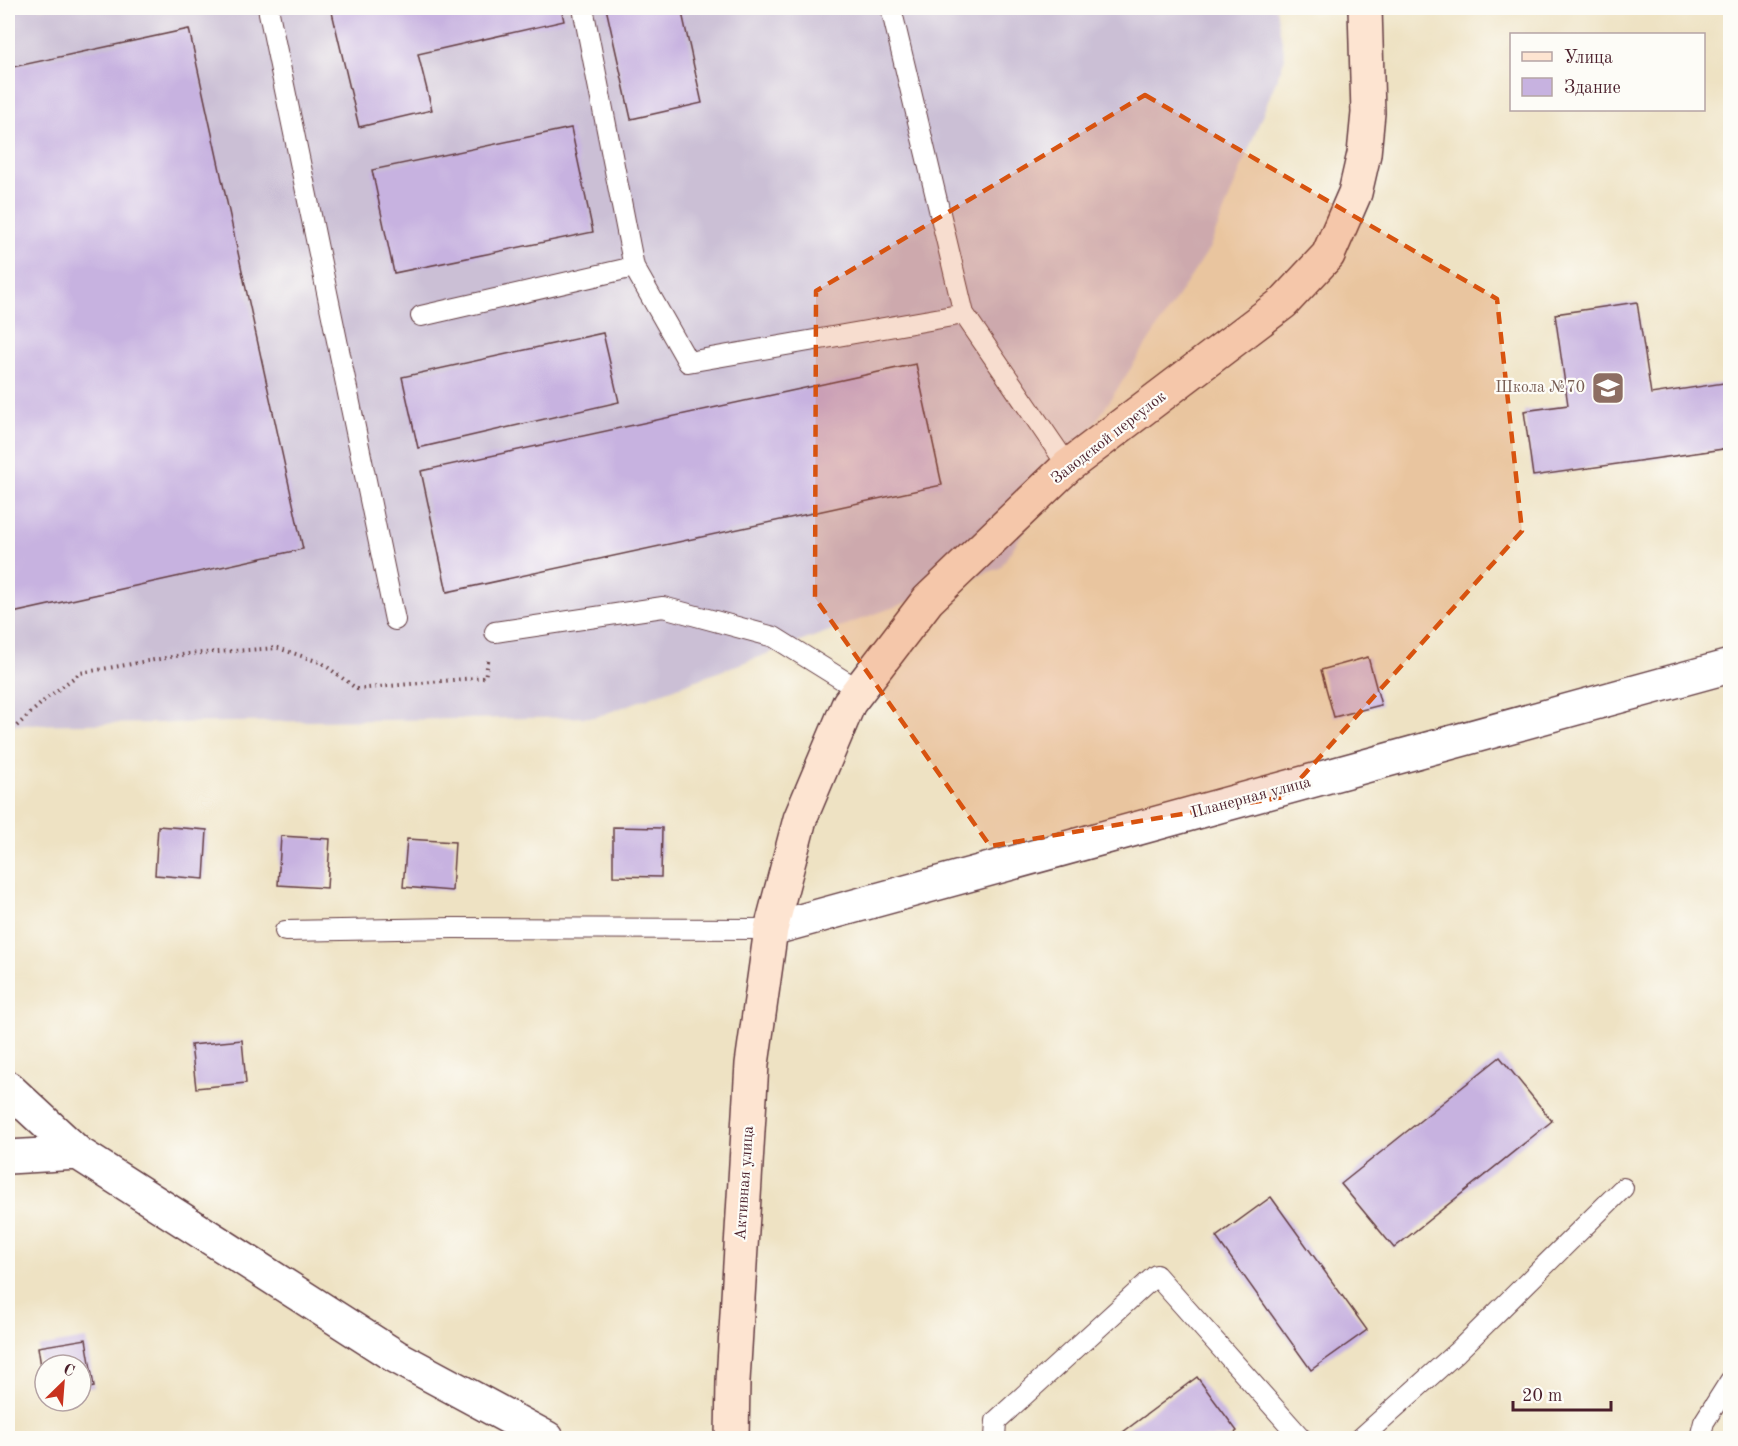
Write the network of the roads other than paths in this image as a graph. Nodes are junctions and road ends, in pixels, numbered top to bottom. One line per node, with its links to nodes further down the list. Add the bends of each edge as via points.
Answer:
1 (268, 8): 9 (lane)
2 (583, 8): 5 (lane)
3 (891, 8): 6 (lane)
4 (1365, 8): 8 (main road, Заводской переулок, via 1368,113 1364,154 1355,193 1328,255 1283,303)
5 (634, 267): 6 (lane, via 688,362); 7 (lane)
6 (964, 314): 8 (lane)
7 (421, 316)
8 (1068, 466): 12 (main road, Заводской переулок, via 928,600)
9 (395, 620)
10 (495, 632): 12 (lane, via 663,607 774,637)
11 (1731, 666): 13 (street, Планерная улица)
12 (859, 690): 13 (main road, Заводской переулок, via 849,703 800,819)
13 (771, 929): 14 (lane); 21 (main road, Активная улица, via 752,1064)
14 (285, 931)
15 (8, 1088): 16 (street)
16 (78, 1153): 17 (street); 20 (street, via 395,1356)
17 (8, 1157)
18 (1623, 1188): 24 (lane, via 1457,1352)
19 (1731, 1381): 25 (lane, via 1704,1422)
20 (547, 1438)
21 (732, 1438)
22 (995, 1438): 23 (lane, via 996,1420 1156,1275)
23 (1301, 1438)
24 (1361, 1438)
25 (1700, 1438)

